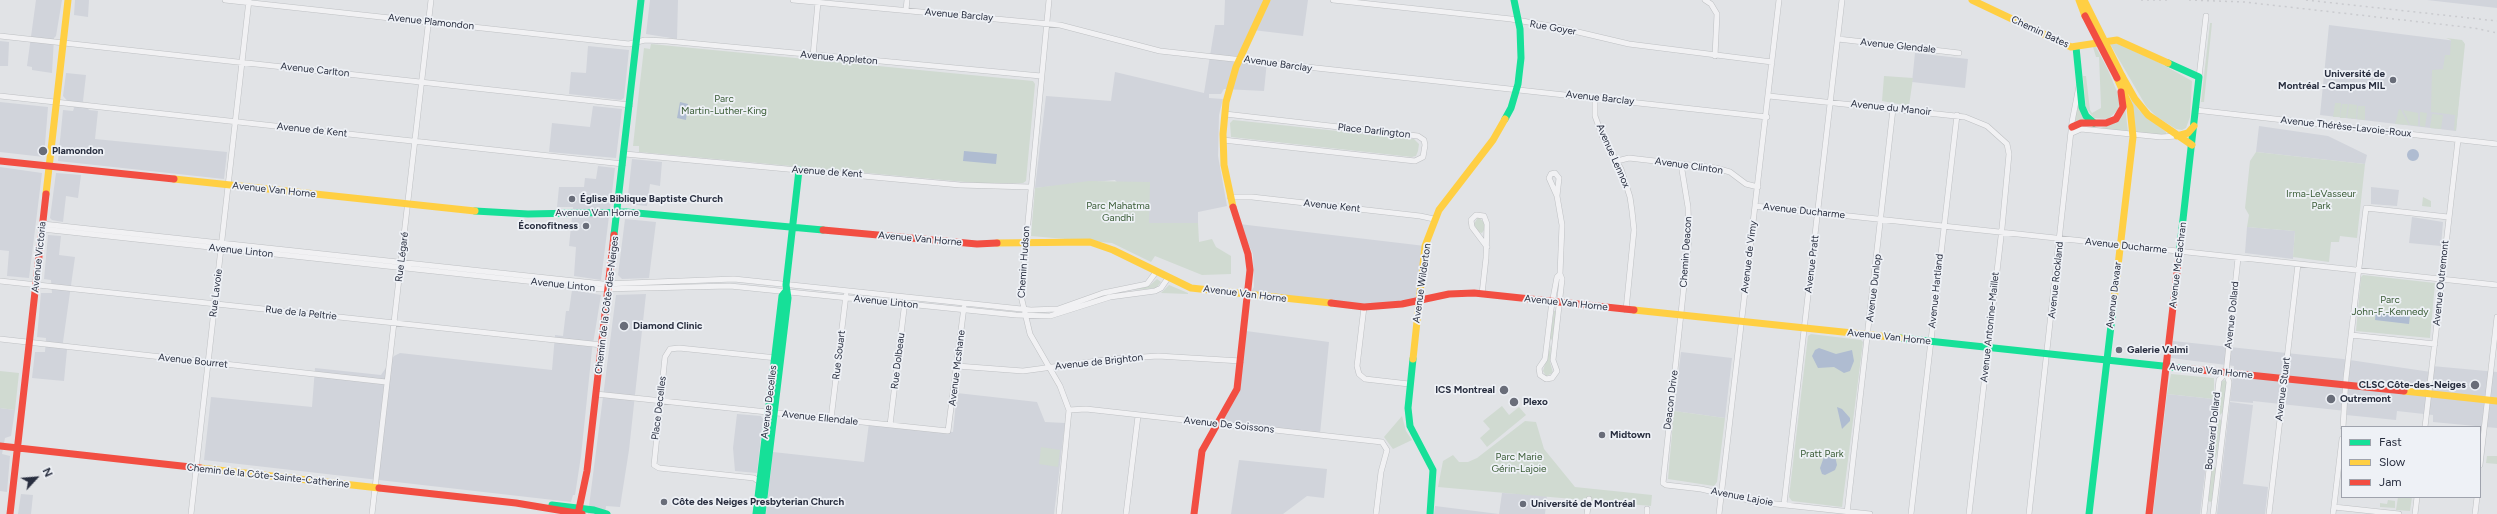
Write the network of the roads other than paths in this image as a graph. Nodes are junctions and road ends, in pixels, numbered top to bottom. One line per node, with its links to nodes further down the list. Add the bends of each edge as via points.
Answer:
1 (68, 0): 27 (main road, Avenue Victoria)
2 (225, 0): 17 (street, Avenue Plamondon)
3 (431, 0): 21 (street, Rue Légaré)
4 (641, 0): 26 (main road, Chemin de la Côte-des-Neiges)
5 (793, 0): 18 (street, Avenue Barclay)
6 (907, 0): 19 (street)
7 (1049, 0): 23 (street, Chemin Hudson)
8 (1267, 0): 32 (main road)
9 (1333, 0): 22 (street, Rue Goyer)
10 (1514, 0): 22 (main road, Avenue Wilderton)
11 (1705, 0): 31 (street, via 1717,14)
12 (1779, 0): 34 (street, Avenue de Vimy)
13 (1842, 0): 25 (street, Avenue Pratt)
14 (1972, 0): 28 (main road, Chemin Bates, via 2068,46)
15 (2078, 0): 36 (main road, bridge)
16 (2084, 0): 36 (main road, bridge)
17 (249, 1): 21 (street, Avenue Plamondon); 33 (street, Rue Lavoie)
18 (818, 2): 19 (street, Avenue Barclay); 30 (street)
19 (906, 10): 23 (street, Avenue Barclay)
20 (2206, 16): 37 (street, Avenue McEachran)
21 (429, 22): 26 (street, Avenue Plamondon, via 629,44); 38 (street, Rue Légaré)
22 (1519, 22): 31 (street, Rue Goyer, via 1561,28 1629,44); 40 (main road, Avenue Wilderton, via 1521,58)
23 (1046, 23): 32 (street, Avenue Barclay, via 1088,31 1147,49); 35 (street, Chemin Hudson)
24 (0, 36): 27 (street, Avenue Carlton)
25 (1838, 39): 29 (street, Avenue Glendale); 45 (street, Avenue Pratt)
26 (637, 42): 30 (street, Avenue Appleton, via 671,42); 46 (main road, Chemin de la Côte-des-Neiges)
27 (63, 43): 33 (street, Avenue Carlton); 44 (main road, Avenue Victoria)
28 (2076, 47): 37 (main road, Chemin Bates, via 2117,40); 39 (main road, Avenue Rockland)
29 (1959, 53)
30 (812, 56): 35 (street, Avenue Appleton)
31 (1715, 56): 34 (street, Rue Goyer)
32 (1240, 58): 40 (street, Avenue Barclay); 49 (main road, via 1231,82)
33 (242, 62): 38 (street, Avenue Carlton); 52 (street, Rue Lavoie)
34 (1772, 62): 42 (street, Avenue de Vimy)
35 (1041, 76): 72 (street, Chemin Hudson)
36 (2119, 77): 53 (main road, via 2123,101 2121,112 2110,122); 56 (main road, Avenue Davaar, via 2129,105); 57 (main road, via 2146,113)
37 (2199, 77): 48 (main road, Avenue McEachran)
38 (422, 82): 46 (street, Avenue Carlton); 60 (street, Rue Légaré)
39 (2079, 85): 53 (main road, via 2083,110); 55 (street, Avenue Rockland)
40 (1517, 90): 43 (street, Avenue Barclay); 82 (main road, Avenue Wilderton, via 1500,130)
41 (0, 96): 44 (street, Avenue de Kent)
42 (1769, 96): 45 (street, Avenue du Manoir); 51 (street, Avenue de Vimy)
43 (1595, 98): 51 (street, Avenue Barclay); 66 (street, Avenue Lennox, via 1594,113)
44 (56, 102): 52 (street, Avenue de Kent); 69 (main road, Avenue Victoria)
45 (1830, 102): 47 (street, Avenue du Manoir); 79 (street, Avenue Pratt)
46 (630, 105): 64 (main road, Chemin de la Côte-des-Neiges)
47 (1893, 109): 50 (street, Avenue du Manoir); 81 (street, Avenue Dunlop)
48 (2195, 110): 54 (main road, Avenue McEachran); 59 (street, Avenue Thérèse-Lavoie-Roux)
49 (1225, 114): 58 (main road); 58 (street, Place Darlington, via 1418,136 1424,140 1425,145 1424,157 1415,161)
50 (1957, 115): 61 (street, Avenue du Manoir, via 1978,121); 83 (street, Avenue Hartland)
51 (1767, 117): 73 (street, Avenue de Vimy)
52 (235, 122): 60 (street, Avenue de Kent); 71 (street, Rue Lavoie)
53 (2094, 123): 55 (main road, via 2079,123)
54 (2194, 126): 57 (main road, via 2188,133); 63 (main road, Avenue McEachran)
55 (2072, 130): 56 (street); 87 (street, Avenue Rockland)
56 (2133, 134): 57 (street, via 2164,138); 89 (main road, Avenue Davaar)
57 (2177, 136): 63 (main road)
58 (1223, 140): 75 (main road, via 1224,165)
59 (2458, 140): 62 (street, Avenue Thérèse-Lavoie-Roux); 80 (street, Avenue Outremont)
60 (415, 141): 67 (street, Avenue de Kent); 76 (street, Rue Légaré)
61 (2006, 142): 86 (street, Avenue Antonine-Maillet, via 2009,154)
62 (2497, 144)
63 (2192, 145): 92 (main road, Avenue McEachran)
64 (624, 154): 67 (main road, Chemin de la Côte-des-Neiges); 70 (street, Avenue de Kent)
65 (0, 161): 69 (main road, Avenue Van Horne)
66 (1617, 161): 68 (street, Avenue Clinton, via 1629,158); 119 (street, Avenue Lennox, via 1628,190 1634,220)
67 (623, 164): 78 (main road, Chemin de la Côte-des-Neiges)
68 (1681, 164): 73 (street, Avenue Clinton, via 1725,170 1746,184); 121 (street, Chemin Deacon, via 1689,230)
69 (49, 166): 71 (main road, Avenue Van Horne); 84 (main road, Avenue Victoria)
70 (799, 170): 72 (street, Avenue de Kent, via 960,185); 85 (main road, Avenue Decelles)
71 (228, 185): 76 (main road, Avenue Van Horne); 90 (street, Rue Lavoie)
72 (1030, 187): 88 (street, Chemin Hudson)
73 (1758, 187): 77 (street, Avenue de Vimy)
74 (1557, 196): 113 (street, via 1563,237 1560,274 1557,277)
75 (1230, 197): 82 (street, Avenue Kent, via 1252,197 1420,216); 109 (main road, via 1248,254)
76 (408, 204): 78 (main road, Avenue Van Horne, via 507,214); 94 (street, Rue Légaré)
77 (1755, 206): 79 (street, Avenue Ducharme); 123 (street, Avenue de Vimy)
78 (618, 211): 85 (main road, Avenue Van Horne); 104 (main road, Chemin de la Côte-des-Neiges)
79 (1818, 212): 81 (street, Avenue Ducharme); 125 (street, Avenue Pratt)
80 (2448, 216): 97 (street, via 2366,208); 100 (street, Avenue Outremont)
81 (1882, 219): 83 (street, Avenue Ducharme); 126 (street, Avenue Dunlop)
82 (1434, 220): 112 (main road, Avenue Wilderton, via 1425,246)
83 (1944, 226): 86 (street, Avenue Ducharme); 129 (street, Avenue Hartland)
84 (43, 227): 90 (street, Avenue Linton); 102 (main road, Avenue Victoria)
85 (793, 227): 88 (main road, Avenue Van Horne, via 976,244); 105 (main road, Avenue Decelles)
86 (2000, 232): 87 (street, Avenue Ducharme); 133 (street, Avenue Antonine-Maillet)
87 (2060, 239): 89 (street, Avenue Ducharme); 134 (street, Avenue Rockland)
88 (1025, 243): 98 (main road, Avenue Van Horne, via 1090,242 1113,250); 118 (street, Chemin Hudson)
89 (2120, 245): 92 (street, Avenue Ducharme); 136 (main road, Avenue Davaar)
90 (222, 246): 94 (street, Avenue Linton); 96 (street, Avenue Linton); 114 (street, Rue Lavoie)
91 (1487, 248): 91 (street, via 1486,218 1476,215 1471,220 1472,227); 108 (street)
92 (2179, 252): 93 (street, Avenue Ducharme); 140 (main road, Avenue McEachran)
93 (2238, 258): 95 (street, Avenue Ducharme); 142 (street, Avenue Dollard)
94 (402, 262): 96 (street, Rue Légaré); 104 (street, Avenue Linton)
95 (2298, 264): 97 (street, Avenue Ducharme); 143 (street, Avenue Stuart)
96 (400, 268): 104 (street, Avenue Linton); 124 (street, Rue Légaré)
97 (2359, 271): 100 (street, Avenue Ducharme); 127 (street)
98 (1156, 272): 99 (main road, Avenue Van Horne); 106 (street, Avenue Linton, via 1147,284)
99 (1168, 278): 106 (street, Avenue Linton, via 1161,288 1155,291); 109 (main road, Avenue Van Horne, via 1196,289)
100 (2442, 279): 103 (street, Avenue Ducharme); 131 (street, Avenue Outremont)
101 (0, 281): 102 (street, Rue de la Peltrie)
102 (36, 285): 114 (street, Rue de la Peltrie); 130 (main road, Avenue Victoria)
103 (2497, 285)
104 (609, 287): 105 (street, Avenue Linton, via 734,279); 132 (main road, Chemin de la Côte-des-Neiges)
105 (786, 288): 107 (street, Avenue Linton); 110 (street, Avenue Linton); 135 (main road, Avenue Decelles, via 782,296)
106 (1130, 290): 118 (street, Avenue Linton, via 1103,293 1058,309); 120 (street, Avenue Linton, via 1063,313)
107 (846, 292): 110 (street, Rue Souart); 111 (street, Avenue Linton)
108 (1482, 294): 112 (main road, Avenue Van Horne, via 1449,294); 113 (main road, Avenue Van Horne)
109 (1249, 295): 117 (main road, Avenue Van Horne); 137 (main road)
110 (845, 298): 115 (street, Avenue Linton); 155 (street, Rue Souart)
111 (906, 298): 115 (street, Rue Dolbeau); 116 (street, Avenue Linton)
112 (1419, 300): 117 (main road, Avenue Van Horne, via 1384,307); 145 (main road, Avenue Wilderton)
113 (1557, 303): 113 (street, via 1545,359 1539,368 1540,375 1546,379 1553,377 1557,371 1553,360); 119 (main road, Avenue Van Horne)
114 (215, 304): 124 (street, Rue de la Peltrie); 138 (street, Rue Lavoie)
115 (905, 304): 116 (street, Avenue Linton); 157 (street, Rue Dolbeau)
116 (964, 307): 118 (street, Avenue Linton); 120 (street, Avenue Linton); 139 (street, Avenue Mcshane)
117 (1364, 307): 145 (street, via 1359,374 1369,380)
118 (1022, 309): 120 (street, Chemin Hudson)
119 (1626, 310): 121 (main road, Avenue Van Horne)
120 (1024, 316): 141 (street, Chemin Hudson, via 1032,339)
121 (1681, 316): 123 (main road, Avenue Van Horne); 167 (street, Deacon Drive)
122 (2497, 317): 149 (street)
123 (1741, 322): 125 (main road, Avenue Van Horne); 169 (street, Avenue de Vimy)
124 (392, 323): 132 (street, Rue de la Peltrie); 144 (street, Rue Légaré)
125 (1805, 327): 126 (main road, Avenue Van Horne); 173 (street, Avenue Pratt)
126 (1868, 334): 129 (main road, Avenue Van Horne); 176 (street, Avenue Dunlop)
127 (2351, 335): 131 (street); 146 (street)
128 (0, 339): 130 (street, Avenue Bourret)
129 (1930, 341): 133 (main road, Avenue Van Horne); 191 (street, Avenue Hartland)
130 (29, 343): 138 (street, Avenue Bourret); 162 (main road, Avenue Victoria)
131 (2435, 344): 148 (street, Avenue Outremont)
132 (602, 345): 147 (main road, Chemin de la Côte-des-Neiges)
133 (1988, 347): 134 (main road, Avenue Van Horne); 192 (street, Avenue Antonine-Maillet)
134 (2048, 354): 136 (main road, Avenue Van Horne); 193 (street, Avenue Rockland)
135 (777, 358): 150 (street, Place Decelles, via 672,348 665,357); 153 (main road, Avenue Decelles)
136 (2107, 360): 140 (main road, Avenue Van Horne); 194 (main road, Avenue Davaar)
137 (1241, 361): 141 (street, Avenue de Brighton, via 1158,356); 156 (main road, via 1234,397)
138 (208, 362): 144 (street, Avenue Bourret); 165 (street, Rue Lavoie)
139 (957, 366): 141 (street, Avenue de Brighton, via 1023,371); 160 (street, Avenue Mcshane)
140 (2166, 366): 142 (main road, Avenue Van Horne); 195 (main road, Avenue McEachran)
141 (1049, 367): 152 (street, Chemin Hudson)
142 (2226, 373): 143 (main road, Avenue Van Horne); 196 (street, Boulevard Dollard, via 2219,380); 197 (street, Boulevard Dollard, via 2229,382)
143 (2285, 379): 146 (main road, Avenue Van Horne); 198 (street, Avenue Stuart)
144 (386, 382): 168 (street, Rue Légaré)
145 (1409, 384): 187 (main road, Avenue Wilderton, via 1410,426 1433,470)
146 (2346, 386): 148 (main road, Avenue Van Horne); 158 (street)
147 (596, 394): 150 (street, Avenue Ellendale); 175 (main road, Chemin de la Côte-des-Neiges)
148 (2429, 394): 149 (main road, Avenue Van Horne); 159 (street, Avenue Outremont)
149 (2488, 400): 151 (main road, Avenue Van Horne); 164 (street)
150 (660, 401): 153 (street, Avenue Ellendale); 166 (street, Place Decelles, via 653,459 656,466 754,478)
151 (2497, 401)
152 (1069, 410): 154 (street, Avenue De Soissons, via 1086,409); 183 (street, Chemin Hudson)
153 (771, 413): 155 (street, Avenue Ellendale); 166 (main road, Avenue Decelles)
154 (1138, 416): 156 (street, Avenue De Soissons); 184 (street)
155 (831, 419): 157 (street, Avenue Ellendale)
156 (1218, 424): 185 (main road, via 1202,451); 186 (street, Avenue De Soissons, via 1378,441 1386,446 1387,453 1380,478)
157 (890, 425): 160 (street, Avenue Ellendale)
158 (2343, 426)
159 (2425, 426)
160 (948, 431)
161 (0, 446): 162 (main road, Chemin de la Côte-Sainte-Catherine)
162 (18, 448): 165 (main road, Chemin de la Côte-Sainte-Catherine); 177 (main road, Avenue Victoria)
163 (2341, 454): 174 (street)
164 (2481, 458)
165 (196, 468): 168 (main road, Chemin de la Côte-Sainte-Catherine); 178 (street, Rue Lavoie)
166 (763, 483): 181 (main road, Avenue Decelles); 182 (main road, Avenue Decelles)
167 (1663, 483): 169 (street, Avenue Lajoie)
168 (375, 488): 175 (main road, Chemin de la Côte-Sainte-Catherine); 179 (street, Rue Légaré)
169 (1721, 494): 173 (street, Avenue Lajoie, via 1757,502); 189 (street, Avenue de Vimy)
170 (2417, 498): 201 (street)
171 (2477, 498): 202 (street)
172 (1589, 499): 188 (street)
173 (1784, 504): 176 (street, Avenue Lajoie)
174 (2334, 507): 199 (street); 200 (street)
175 (579, 512): 180 (main road, Chemin de la Côte-Sainte-Catherine)
176 (1847, 513): 190 (street, Avenue Lajoie)
177 (10, 514)
178 (191, 514)
179 (372, 514)
180 (607, 514)
181 (756, 514)
182 (762, 514)
183 (1059, 514)
184 (1126, 514)
185 (1194, 514)
186 (1376, 514)
187 (1430, 514)
188 (1587, 514)
189 (1719, 514)
190 (1870, 514)
191 (1911, 514)
192 (1969, 514)
193 (2029, 514)
194 (2089, 514)
195 (2149, 514)
196 (2204, 514)
197 (2213, 514)
198 (2269, 514)
199 (2333, 514)
200 (2399, 514)
201 (2415, 514)
202 (2475, 514)

